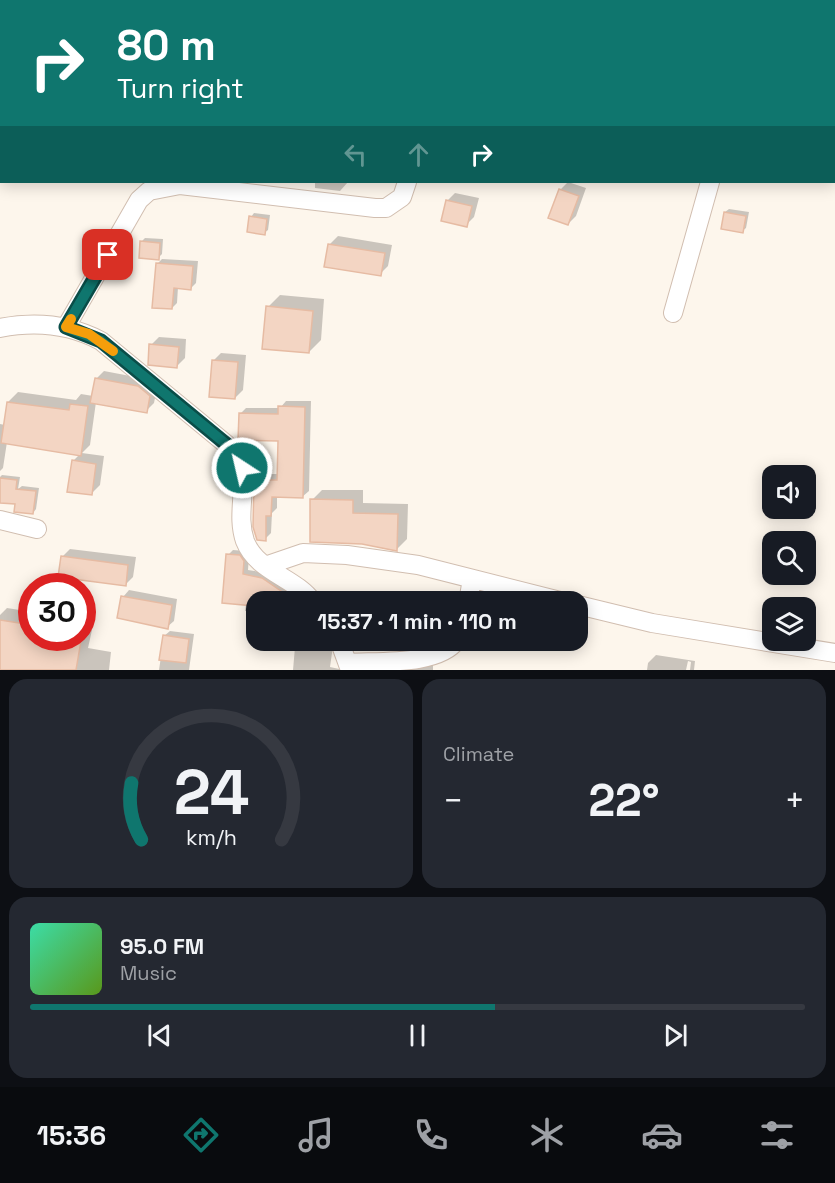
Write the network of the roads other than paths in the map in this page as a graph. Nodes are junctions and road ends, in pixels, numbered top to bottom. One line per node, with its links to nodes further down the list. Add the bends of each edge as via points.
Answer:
1 (407, 183): 4 (street, via 402,197 386,208 180,185 149,191 139,200)
2 (710, 183): 3 (street)
3 (673, 313)
4 (66, 327): 5 (street, via 25,324); 8 (street, via 101,341 236,455 243,477 242,530 249,548)
5 (0, 328)
6 (0, 520): 7 (street)
7 (37, 529)
8 (265, 566): 9 (street, via 303,553 346,555 418,565); 10 (street)
9 (472, 579): 11 (street); 12 (street)
10 (300, 591)
11 (470, 591)
12 (520, 591)
13 (588, 607): 16 (street, via 652,623)
14 (343, 651): 17 (street)
15 (447, 651): 17 (street, via 431,657)
16 (835, 653)
17 (349, 667)

